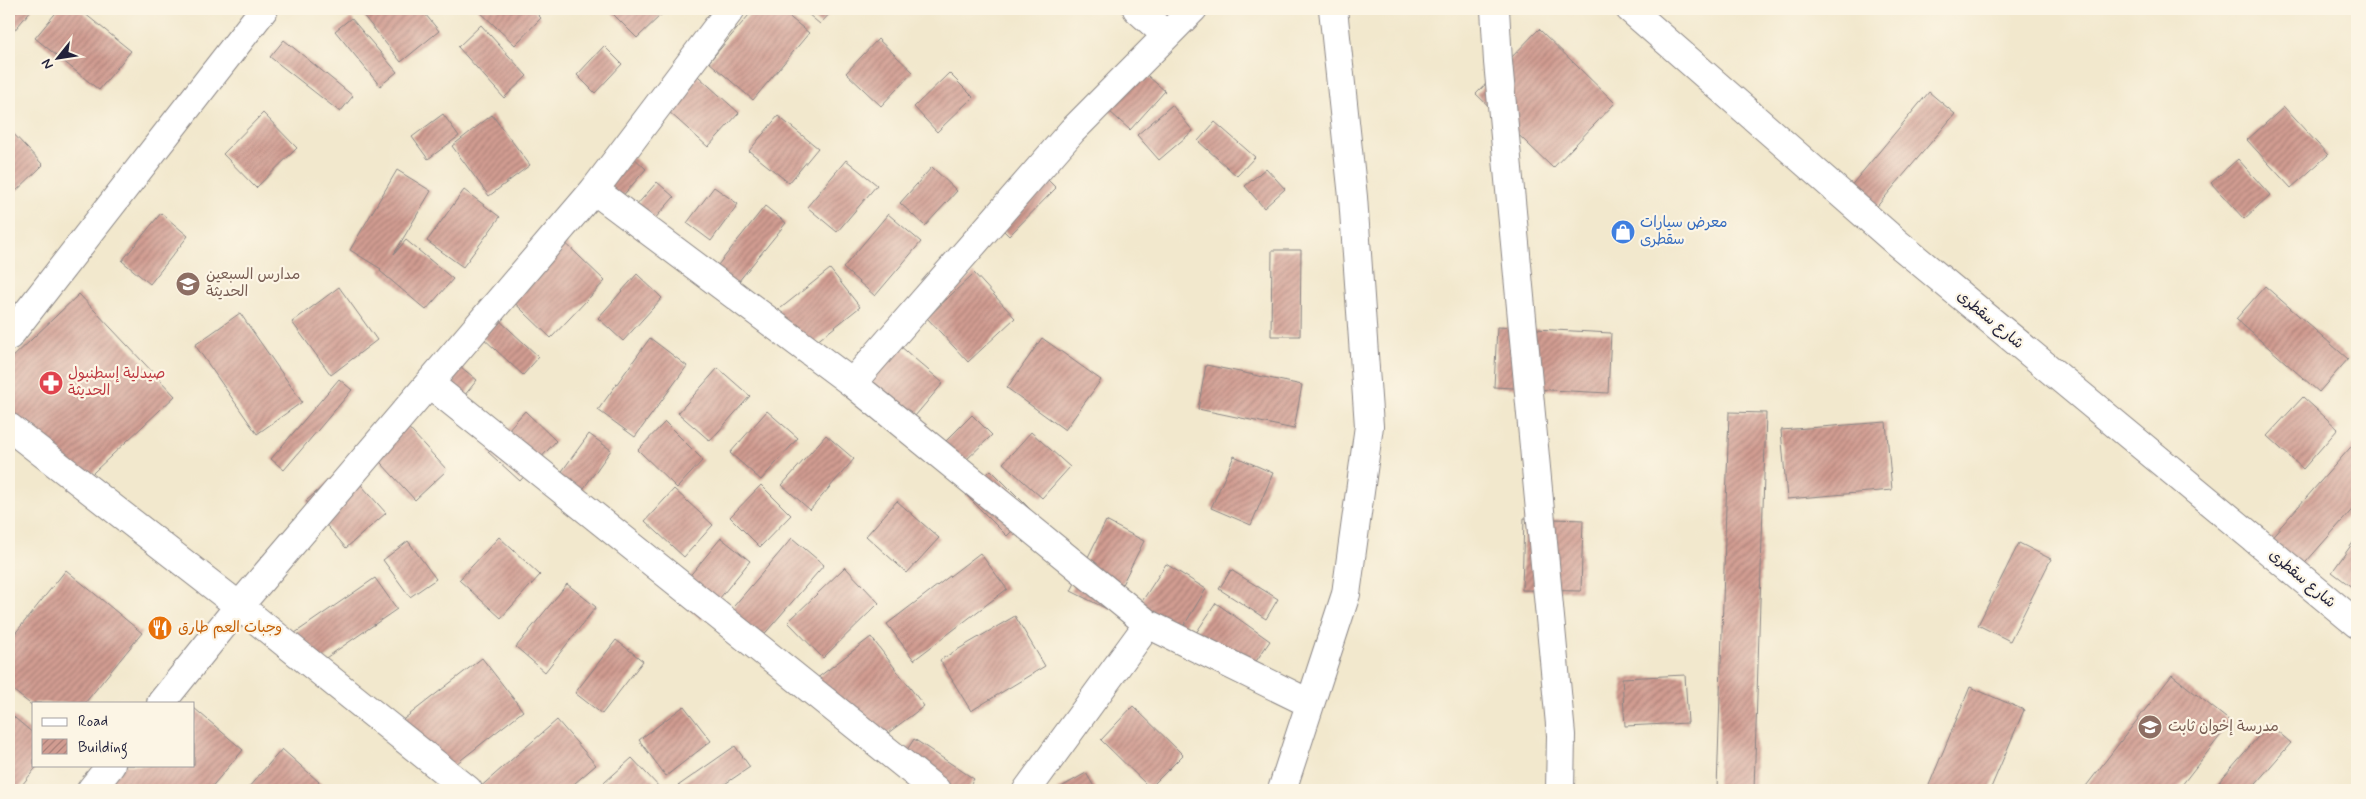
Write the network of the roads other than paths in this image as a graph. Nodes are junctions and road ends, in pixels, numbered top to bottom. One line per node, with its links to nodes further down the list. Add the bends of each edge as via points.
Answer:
1 (264, 9): 10 (street)
2 (731, 9): 9 (street)
3 (1137, 9): 8 (street)
4 (1193, 9): 8 (street)
5 (1333, 9): 18 (street, via 1353,197 1369,426 1346,594)
6 (1495, 9): 25 (street, via 1498,72 1560,735)
7 (1630, 9): 16 (street, شارع سقطرى, via 1896,242)
8 (1166, 35): 12 (street, via 1072,131)
9 (594, 190): 11 (street); 12 (street)
10 (9, 336)
11 (430, 384): 14 (street); 22 (street)
12 (852, 384): 15 (street)
13 (9, 427): 14 (street)
14 (239, 606): 17 (street); 21 (street)
15 (1148, 624): 18 (street); 23 (street)
16 (2357, 624)
17 (162, 702)
18 (1309, 703): 24 (street)
19 (110, 766): 20 (street)
20 (91, 790)
21 (468, 790)
22 (936, 790)
23 (1027, 790)
24 (1282, 790)
25 (1560, 790)

